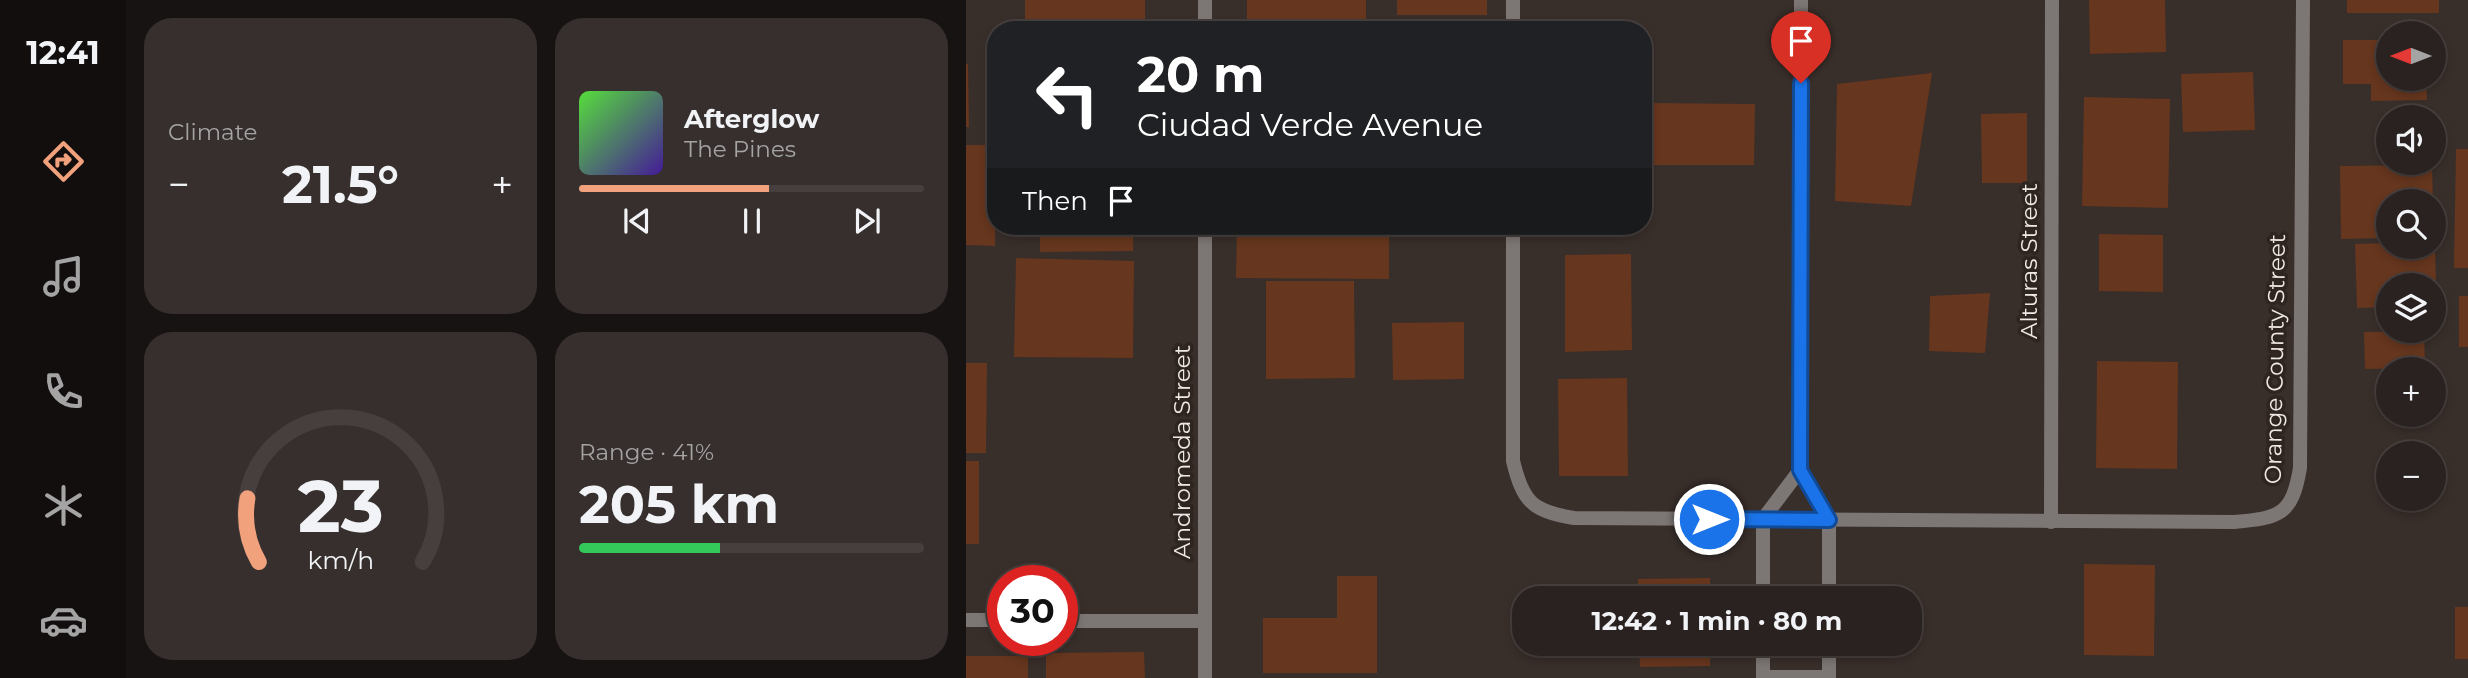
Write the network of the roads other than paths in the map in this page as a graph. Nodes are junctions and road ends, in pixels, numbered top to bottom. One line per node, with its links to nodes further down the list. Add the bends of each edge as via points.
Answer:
1 (1205, 0): 6 (street)
2 (1513, 0): 7 (street)
3 (1801, 0): 10 (street)
4 (2052, 0): 13 (street, Alturas Street)
5 (2303, 0): 13 (street, Orange County Street, via 2300,468 2295,495 2281,513 2234,523)
6 (1205, 21)
7 (1513, 21)
8 (1205, 235): 19 (street, Andromeda Street)
9 (1513, 235): 11 (street, Orange County Street, via 1513,461 1529,503 1548,514 1574,518)
10 (1800, 470): 11 (street); 12 (street)
11 (1763, 519): 12 (street, Orange County Street); 14 (street)
12 (1829, 520): 13 (street, Orange County Street); 15 (street)
13 (2051, 522)
14 (1763, 586)
15 (1829, 586)
16 (966, 620): 17 (street)
17 (987, 620)
18 (1078, 621): 19 (street)
19 (1205, 621): 22 (street, Andromeda Street)
20 (1763, 656): 23 (street)
21 (1829, 656): 24 (street)
22 (1205, 678)
23 (1763, 678): 24 (street)
24 (1829, 678)

